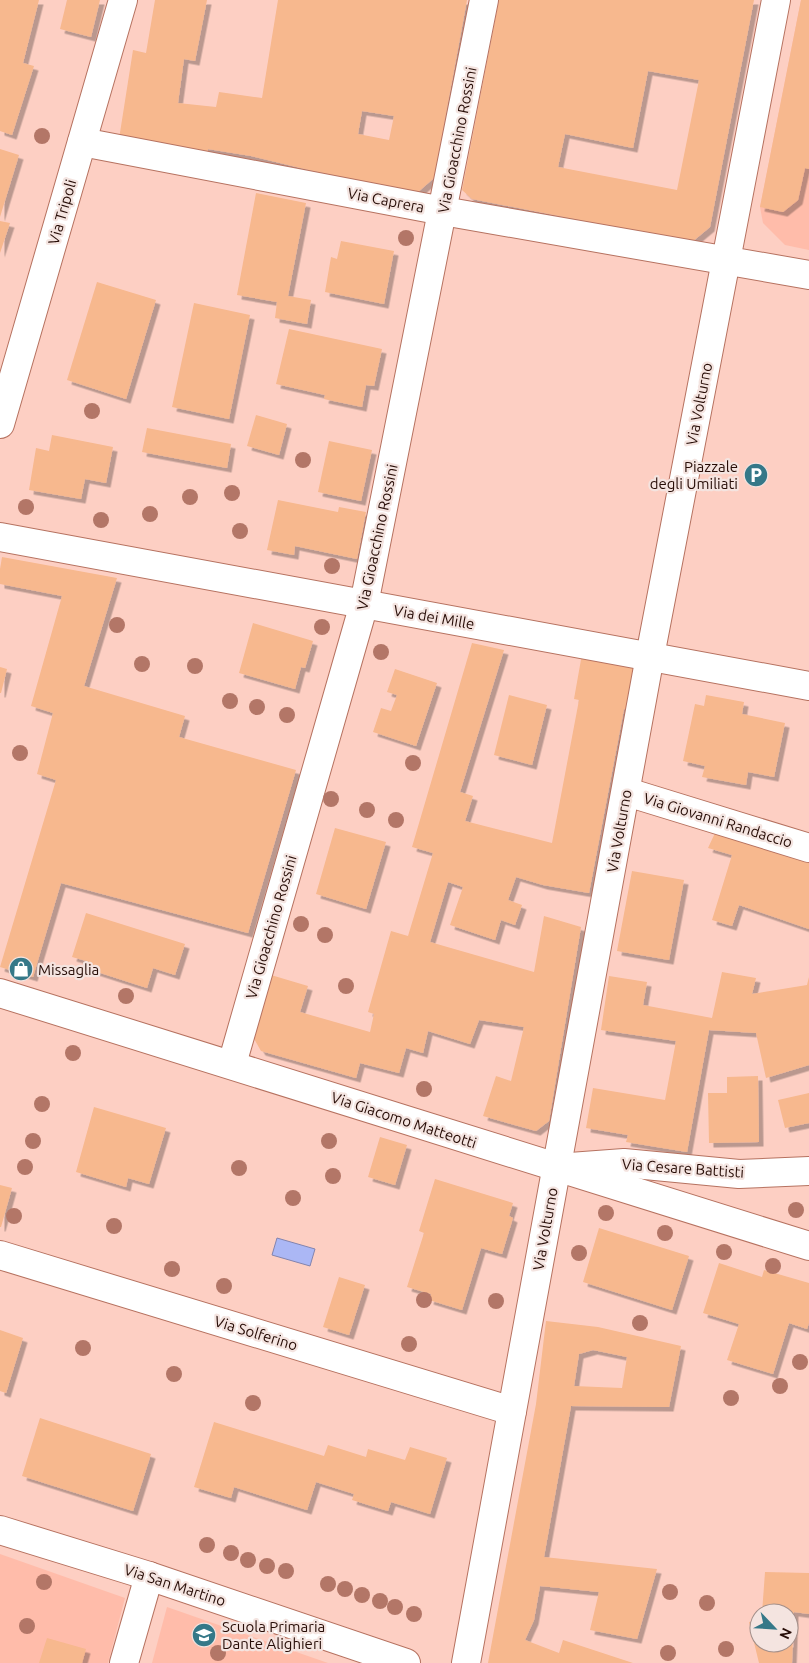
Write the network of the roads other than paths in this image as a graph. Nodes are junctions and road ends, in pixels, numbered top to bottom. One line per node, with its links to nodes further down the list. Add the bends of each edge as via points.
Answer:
1 (123, 0): 4 (street, Via Tripoli)
2 (484, 0): 5 (street, Via Gioacchino Rossini)
3 (776, 0): 6 (street, Via Volturno)
4 (82, 142): 5 (street, Via Caprera); 8 (street, Via Tripoli)
5 (443, 211): 6 (street, Via Caprera); 10 (street, Via Gioacchino Rossini)
6 (726, 260): 7 (street, Via Caprera); 11 (street, Via Volturno)
7 (809, 275)
8 (0, 424)
9 (0, 537): 10 (street, Via dei Mille)
10 (364, 604): 11 (street, Via dei Mille); 16 (street, Via Gioacchino Rossini)
11 (650, 656): 12 (street, Via dei Mille); 13 (street, Via Volturno)
12 (809, 686)
13 (626, 792): 14 (street, Via Giovanni Randaccio); 17 (street, Via Volturno)
14 (809, 848)
15 (0, 994): 16 (street, Via Giacomo Matteotti)
16 (232, 1064): 17 (street, Via Giacomo Matteotti)
17 (556, 1168): 18 (street, Via Cesare Battisti, via 624,1163 740,1174); 19 (street, Via Giacomo Matteotti); 21 (street, Via Volturno)
18 (809, 1171)
19 (809, 1246)
20 (0, 1255): 21 (street, Via Solferino)
21 (512, 1411): 26 (street, Via Volturno)
22 (0, 1530): 23 (street, Via San Martino)
23 (149, 1576): 24 (street); 25 (street, Via San Martino)
24 (124, 1663)
25 (406, 1663)
26 (466, 1663)

